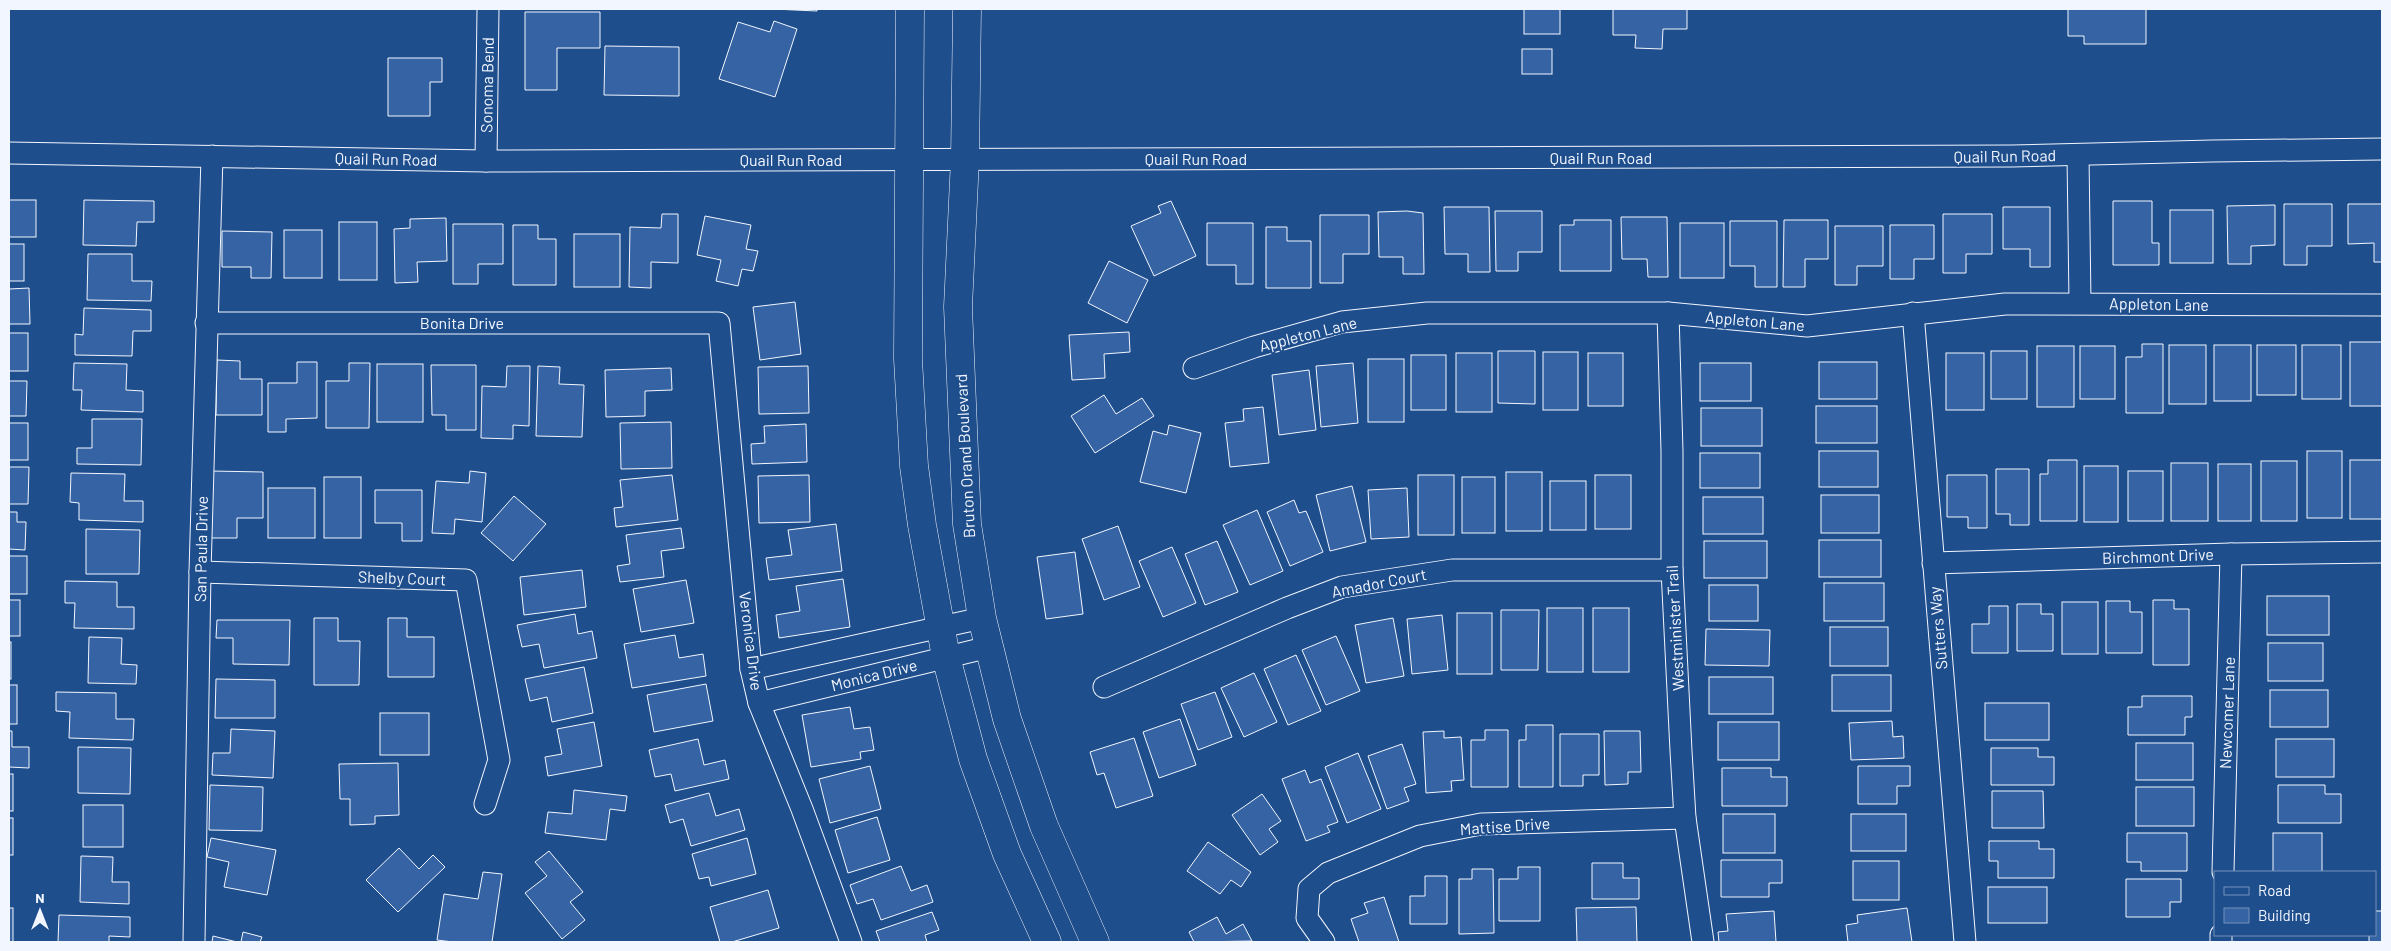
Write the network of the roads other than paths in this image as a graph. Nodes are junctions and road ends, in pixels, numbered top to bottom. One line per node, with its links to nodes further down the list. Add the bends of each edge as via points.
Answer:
1 (488, 9): 10 (street, Sonoma Bend)
2 (910, 9): 9 (main road)
3 (967, 9): 8 (main road, Bruton Orand Boulevard)
4 (2382, 150): 6 (street, Quail Run Road)
5 (9, 153): 7 (street, Quail Run Road)
6 (2078, 154): 8 (street, Quail Run Road); 11 (street)
7 (212, 156): 10 (street, Quail Run Road); 15 (street, San Paula Drive)
8 (965, 159): 9 (street, Quail Run Road); 23 (main road, Bruton Orand Boulevard, via 958,307 961,426 967,524)
9 (910, 160): 10 (street, Quail Run Road); 24 (main road, via 908,359 914,466)
10 (486, 161)
11 (2080, 303): 12 (street, Appleton Lane); 14 (street, Appleton Lane, via 2004,304)
12 (2382, 305)
13 (1668, 313): 14 (street, Appleton Lane, via 1807,326); 17 (street, Appleton Lane, via 1427,313 1342,322); 21 (street, Westminister Trail)
14 (1913, 313): 20 (street, Sutters Way)
15 (206, 323): 16 (street, Bonita Drive); 22 (street, San Paula Drive)
16 (719, 323): 27 (street, Veronica Drive)
17 (1194, 368)
18 (2382, 552): 19 (street, Birchmont Drive)
19 (2231, 554): 20 (street, Birchmont Drive); 32 (street, Newcomer Lane)
20 (1933, 563): 39 (street, Sutters Way)
21 (1672, 570): 28 (street, Amador Court, via 1452,570 1342,587); 31 (street, Westminister Trail)
22 (200, 572): 30 (street, Shelby Court, via 466,580 499,760); 33 (street, San Paula Drive)
23 (982, 618): 24 (street, Monica Drive); 25 (main road, Bruton Orand Boulevard)
24 (942, 627): 26 (main road); 27 (street, Monica Drive)
25 (990, 648): 26 (street, Monica Drive); 36 (main road, Bruton Orand Boulevard, via 1007,719 1044,826)
26 (946, 657): 29 (street, Monica Drive); 35 (main road, via 974,759 1006,854)
27 (751, 669): 29 (street, Veronica Drive)
28 (1104, 687)
29 (759, 703): 34 (street, Veronica Drive)
30 (485, 804)
31 (1685, 818): 37 (street, Mattise Drive, via 1472,826 1420,836 1328,873 1309,889 1307,918); 38 (street, Westminister Trail)
32 (2223, 871)
33 (194, 942)
34 (851, 942)
35 (1047, 942)
36 (1095, 942)
37 (1324, 942)
38 (1703, 942)
39 (1964, 942)

